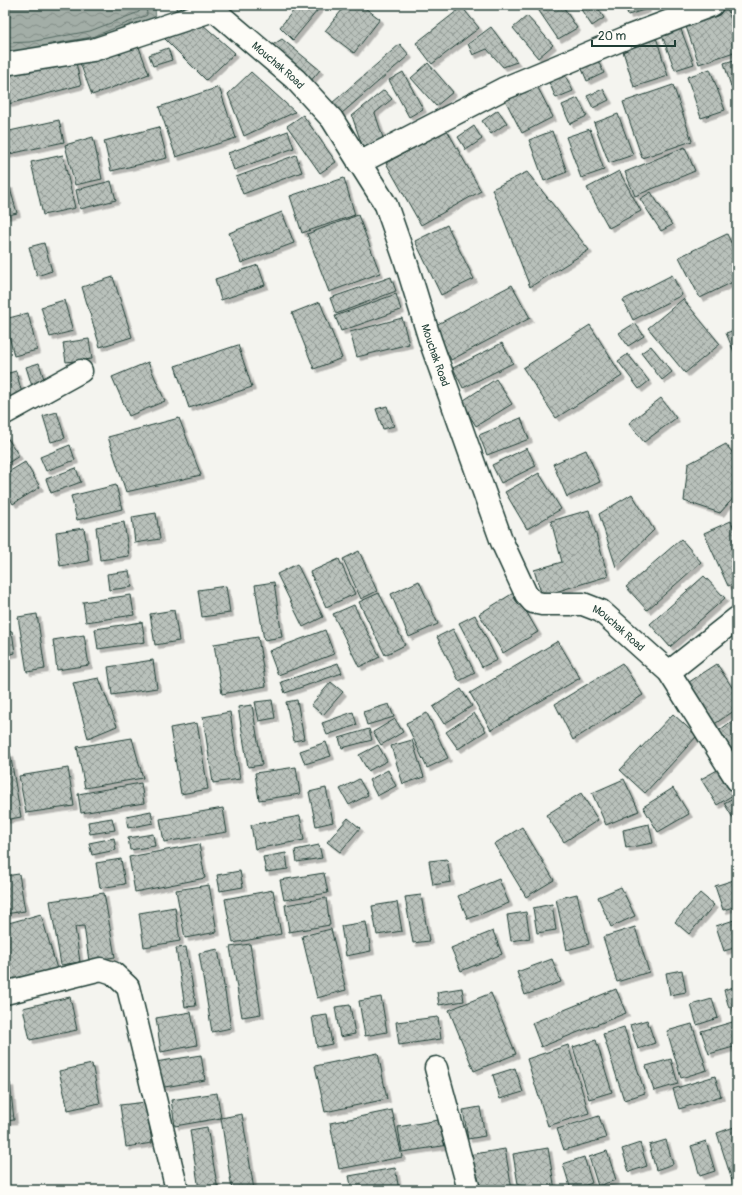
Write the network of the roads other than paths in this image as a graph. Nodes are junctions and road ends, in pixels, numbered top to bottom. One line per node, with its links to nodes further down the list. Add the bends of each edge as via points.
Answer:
1 (712, 5): 4 (street, via 503,89)
2 (212, 8): 3 (street, via 93,50); 4 (street, Mouchak Road, via 295,79 332,119)
3 (5, 64)
4 (359, 163): 8 (street, Mouchak Road, via 386,205 472,461 502,542 526,594 533,602 583,604 601,611)
5 (81, 371): 6 (street)
6 (5, 412)
7 (737, 618): 8 (street)
8 (669, 672): 9 (street, Mouchak Road)
9 (737, 780)
10 (5, 993): 12 (street, via 101,969 112,973 128,987)
11 (436, 1068): 13 (street)
12 (177, 1190)
13 (469, 1190)

